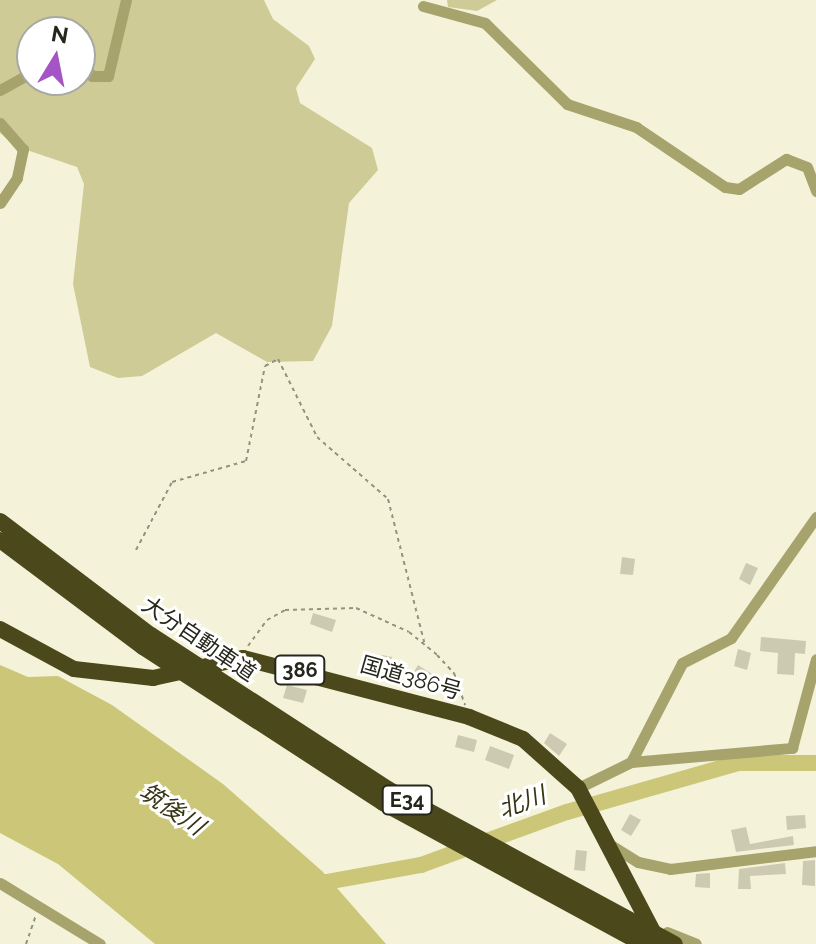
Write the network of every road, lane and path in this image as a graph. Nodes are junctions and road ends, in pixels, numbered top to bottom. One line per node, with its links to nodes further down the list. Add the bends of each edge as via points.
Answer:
1 (126, 0): 3 (street, via 108,76)
2 (423, 6): 5 (street, via 485,23 567,104 636,127 725,187 739,189 786,159 807,167)
3 (96, 76)
4 (0, 123): 6 (street, via 23,149 17,178)
5 (816, 191)
6 (0, 203)
7 (816, 517): 17 (street, via 731,638 682,663)
8 (0, 521): 12 (highway, 大分自動車道 / E34)
9 (0, 540): 12 (highway, 大分自動車道 / E34)
10 (136, 550): 13 (path, via 172,482 246,461 265,366 278,359 317,437 388,499)
11 (0, 629): 14 (highway, 国道386号 / 386, via 74,669 117,677)
12 (147, 641): 26 (highway, 大分自動車道 / E34, bridge, via 383,803); 28 (highway, 大分自動車道 / E34, bridge, via 388,789)
13 (425, 645): 14 (path, via 389,622 329,603 273,615); 16 (path, via 454,673)
14 (243, 658): 16 (highway, 国道386号 / 386)
15 (816, 659): 17 (street, via 792,748)
16 (469, 717): 18 (highway, 国道386号 / 386, via 547,754)
17 (631, 762): 18 (street)
18 (580, 791): 19 (highway, 国道386号 / 386)
19 (609, 844): 20 (street, via 638,862 670,869); 23 (highway, 国道386号 / 386)
20 (816, 851)
21 (0, 883): 22 (street)
22 (39, 905): 24 (path); 25 (street)
23 (649, 923): 27 (highway, 国道386号 / 386); 29 (street)
24 (26, 944)
25 (100, 944)
26 (643, 944)
27 (660, 944)
28 (675, 944)
29 (696, 944)

